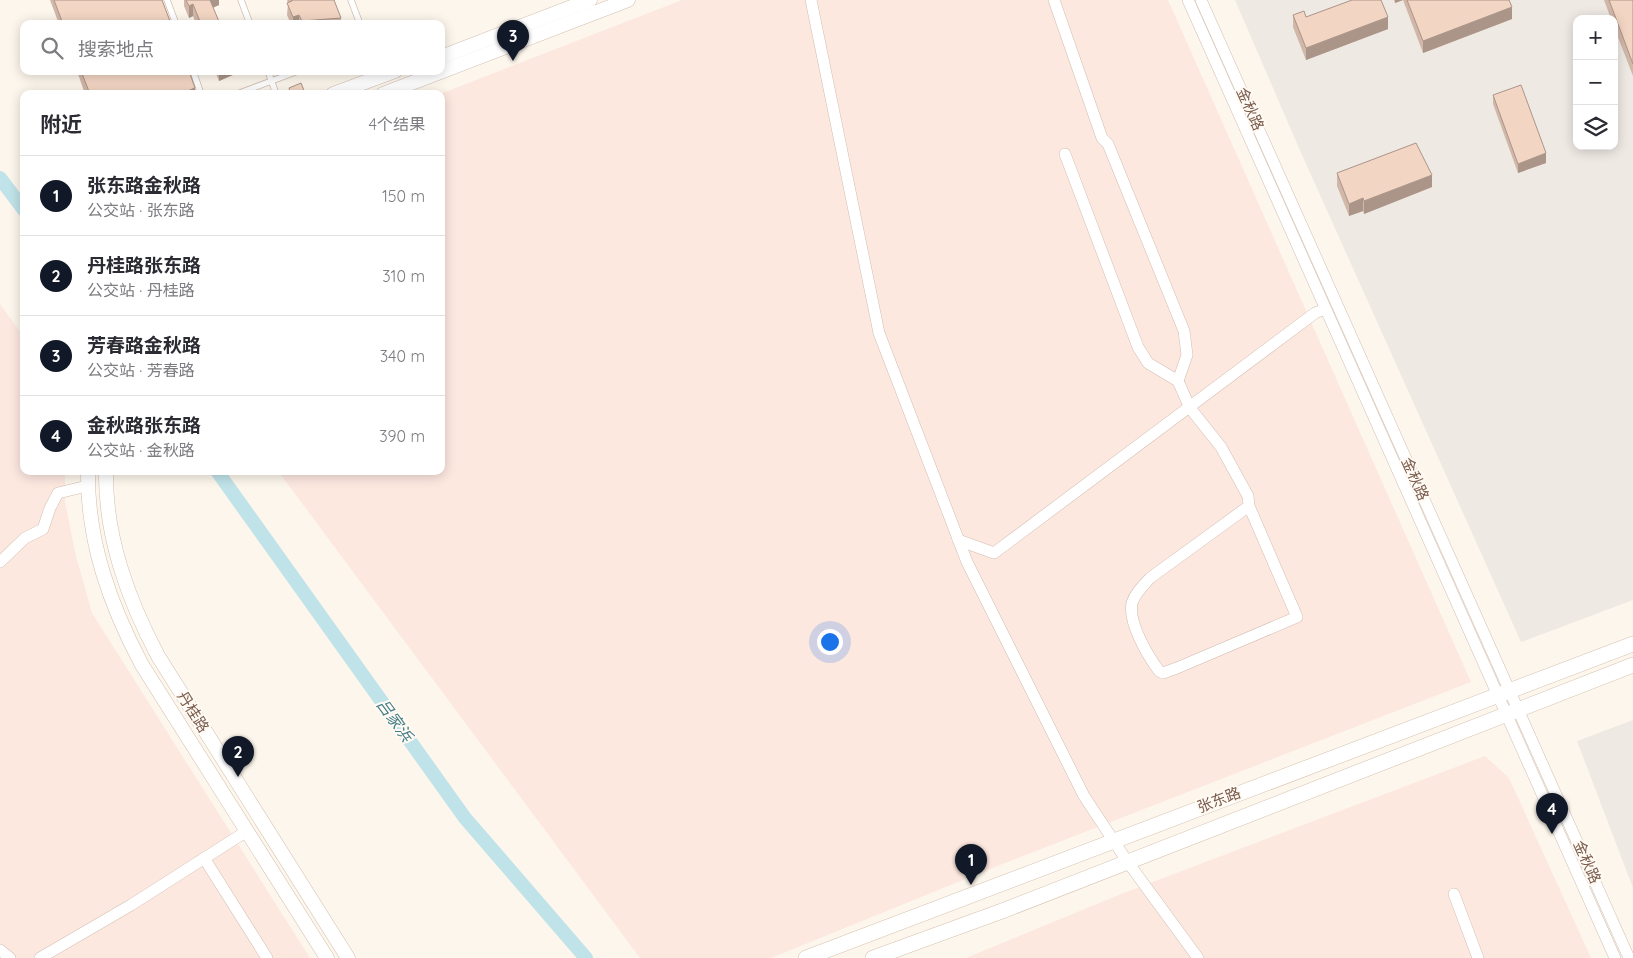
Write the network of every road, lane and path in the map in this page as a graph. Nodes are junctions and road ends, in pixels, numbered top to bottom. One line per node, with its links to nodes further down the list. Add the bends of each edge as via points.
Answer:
1 (167, 0): 10 (lane)
2 (241, 0): 11 (lane)
3 (351, 0): 12 (lane)
4 (590, 0): 13 (street)
5 (628, 0): 14 (street)
6 (811, 0): 34 (street, via 879,333)
7 (1054, 0): 28 (street, via 1102,138 1108,144 1184,331 1187,355)
8 (1188, 0): 27 (street, 金秋路)
9 (1201, 0): 38 (street, 金秋路)
10 (174, 20)
11 (248, 20)
12 (358, 20)
13 (445, 55)
14 (445, 70)
15 (195, 75): 21 (lane)
16 (269, 75): 20 (lane)
17 (287, 75): 20 (lane)
18 (376, 75): 24 (street)
19 (433, 75): 25 (street)
20 (271, 81): 22 (lane); 23 (lane)
21 (200, 90)
22 (247, 90)
23 (274, 90)
24 (342, 90)
25 (393, 90)
26 (1065, 154): 28 (street, via 1138,347 1148,363)
27 (1326, 309): 29 (street, via 1315,313); 38 (street, 金秋路)
28 (1178, 381): 29 (street)
29 (1190, 408): 33 (street, via 1221,447 1248,496); 34 (street, via 994,554)
30 (88, 475): 32 (street, 丹桂路)
31 (106, 475): 50 (street, 丹桂路, via 117,557 141,623 158,656)
32 (87, 486): 35 (street, via 58,493 43,529 26,538); 40 (street, 丹桂路, via 99,562 124,631)
33 (1249, 506): 33 (street, via 1297,617 1178,668 1159,671 1144,647 1133,618 1132,604 1137,593 1150,578)
34 (958, 540): 41 (street, via 1084,796)
35 (0, 562)
36 (1633, 644): 38 (main road, 张东路)
37 (1633, 665): 39 (main road, 张东路)
38 (1504, 692): 39 (street, 金秋路); 41 (main road, 张东路)
39 (1512, 712): 43 (main road, 张东路); 55 (street, 金秋路); 56 (street, 金秋路)
40 (246, 831): 42 (street); 49 (street, 丹桂路)
41 (1112, 841): 43 (street); 51 (main road, 张东路)
42 (204, 858): 47 (street, via 132,905); 48 (street)
43 (1127, 861): 52 (main road, 张东路); 53 (street)
44 (1454, 894): 54 (street)
45 (0, 950): 46 (street)
46 (10, 958)
47 (40, 958)
48 (267, 958)
49 (326, 958)
50 (348, 958)
51 (806, 958)
52 (873, 958)
53 (1198, 958)
54 (1478, 958)
55 (1615, 958)
56 (1629, 958)

